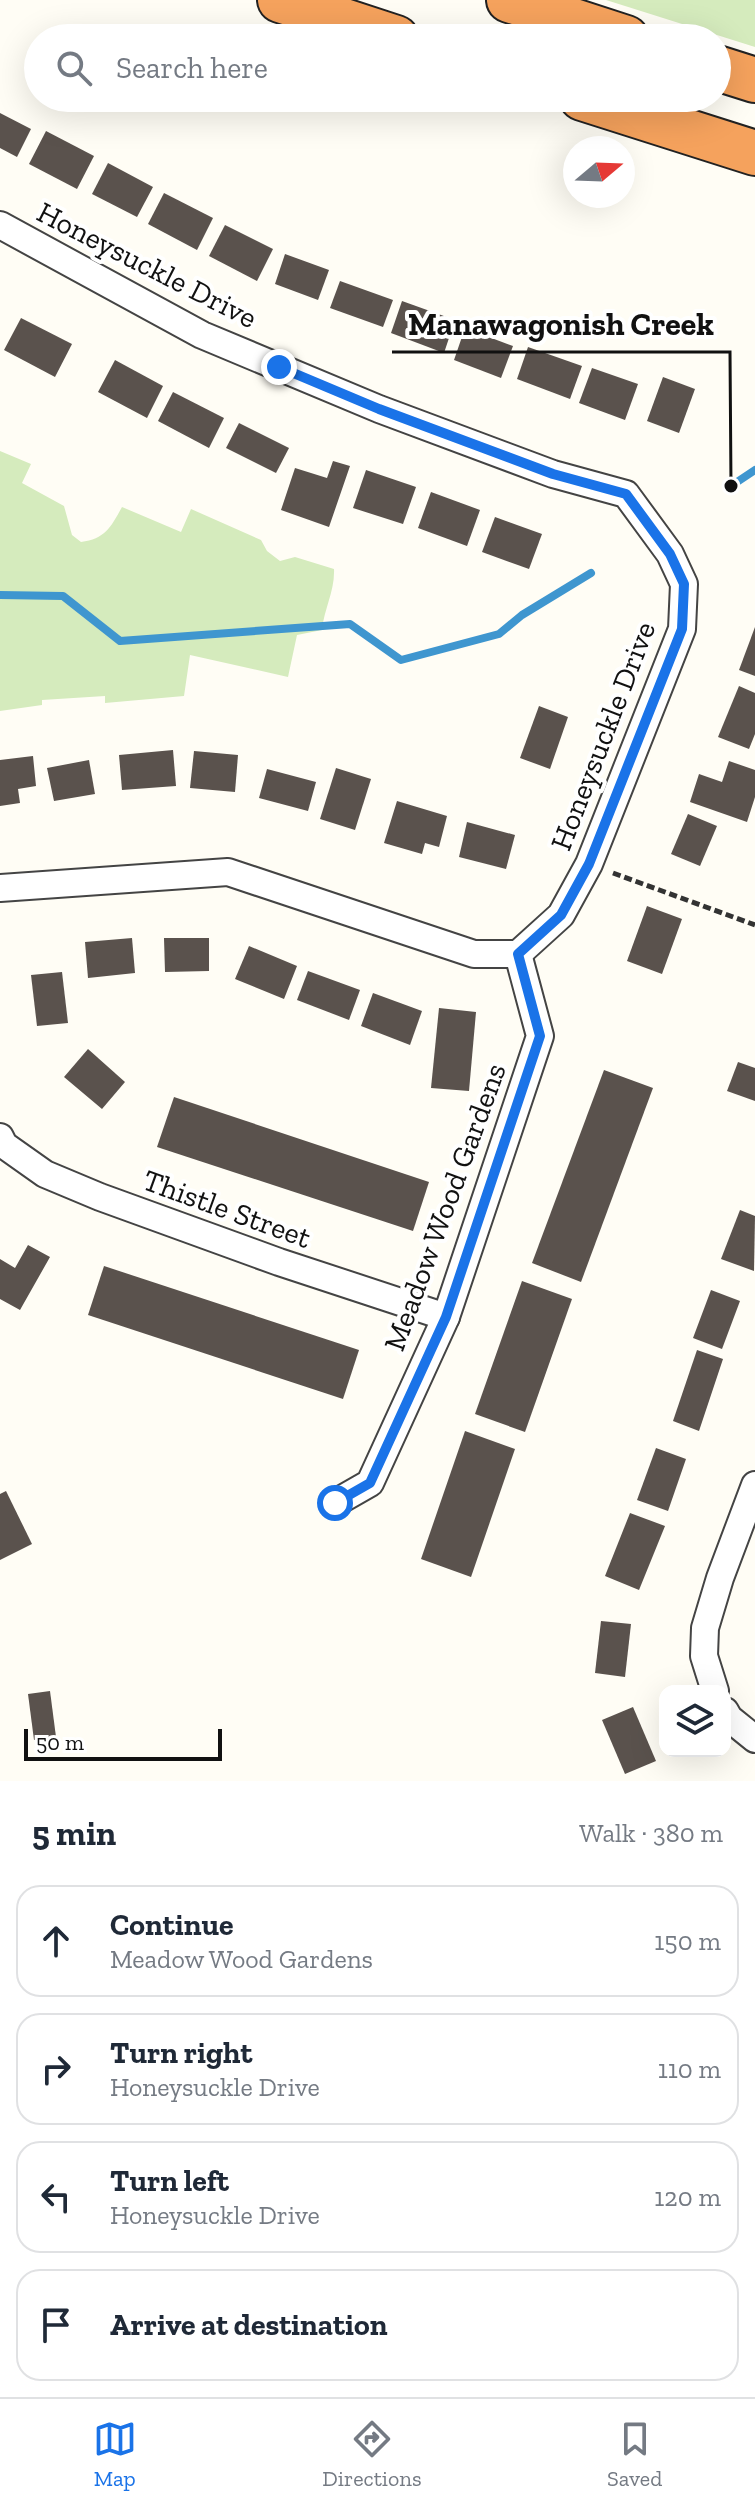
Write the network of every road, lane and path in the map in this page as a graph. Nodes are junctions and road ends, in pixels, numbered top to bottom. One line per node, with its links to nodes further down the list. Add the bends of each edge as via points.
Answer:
1 (280, 0): 3 (highway)
2 (509, 0): 4 (highway)
3 (353, 24)
4 (583, 24)
5 (731, 72): 6 (highway)
6 (755, 80)
7 (626, 112): 8 (highway)
8 (755, 153)
9 (0, 225): 10 (street, Honeysuckle Drive, via 202,335 379,409 553,474 626,494 670,554 684,584 682,629)
10 (589, 864): 12 (path); 13 (street, Honeysuckle Drive, via 561,915)
11 (0, 888): 13 (street, via 228,872 474,954)
12 (755, 925)
13 (518, 954): 15 (street, Meadow Wood Gardens, via 540,1036)
14 (0, 1137): 15 (street, Thistle Street, via 45,1174 100,1197)
15 (446, 1317): 17 (street, Meadow Wood Gardens, via 370,1483)
16 (755, 1485): 18 (street, via 705,1628 704,1656)
17 (335, 1503)
18 (713, 1685)
19 (731, 1720): 20 (street)
20 (755, 1739)

